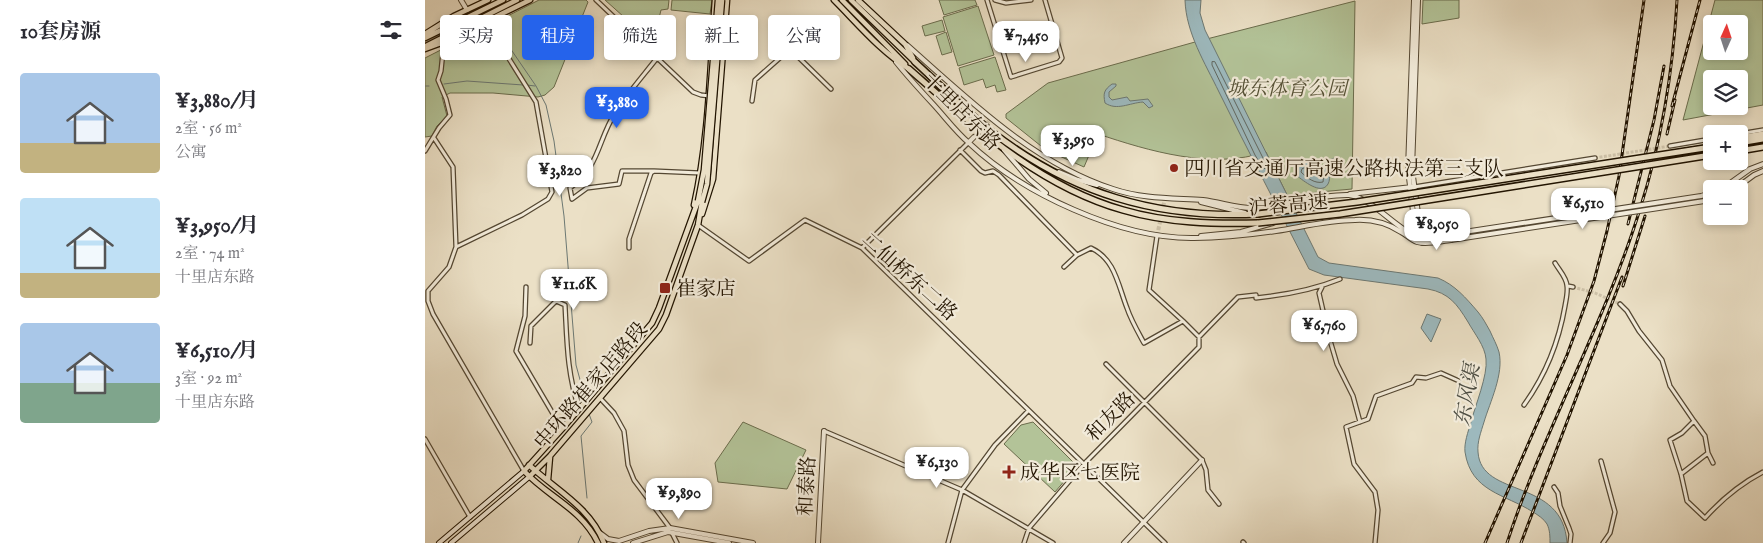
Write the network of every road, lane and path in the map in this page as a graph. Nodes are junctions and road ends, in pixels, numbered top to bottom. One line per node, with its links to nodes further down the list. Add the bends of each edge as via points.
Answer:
1 (461, 0): 20 (street)
2 (488, 0): 20 (main road)
3 (503, 0): 24 (main road)
4 (517, 0): 27 (main road)
5 (530, 0): 21 (main road)
6 (596, 0): 22 (street)
7 (717, 0): 36 (main road, 中环路崔家店路段); 72 (main road, bridge)
8 (723, 0): 72 (main road, bridge, via 707,184)
9 (727, 0): 37 (main road, 中环路崔家店路段)
10 (834, 0): 32 (main road)
11 (842, 0): 34 (main road)
12 (851, 0): 33 (main road)
13 (858, 0): 26 (main road)
14 (987, 0): 17 (street, via 1011,77 1059,62 1062,58)
15 (995, 0): 16 (street, via 1006,3)
16 (1031, 0)
17 (1045, 0)
18 (1414, 0): 65 (street, via 1408,169)
19 (1418, 0): 65 (street)
20 (467, 10): 23 (main road)
21 (500, 15)
22 (612, 15)
23 (425, 34)
24 (425, 38)
25 (440, 43): 27 (main road)
26 (905, 44): 33 (main road); 66 (street, 十里店东路, via 990,120 1059,166)
27 (425, 48)
28 (442, 60): 44 (street, via 438,80 450,115)
29 (510, 60): 81 (street, via 538,108 551,197)
30 (655, 60): 60 (street, via 615,113 591,168 570,188 572,199 587,188 619,184 622,171)
31 (659, 60): 36 (street, via 693,92)
32 (895, 60): 34 (main road); 48 (street, 十里店东路, via 910,81)
33 (915, 62): 57 (highway, 沪蓉高速, via 990,130)
34 (909, 68): 50 (highway, 沪蓉高速)
35 (831, 89): 38 (street, via 790,49 755,80)
36 (708, 96): 37 (street); 62 (main road, 中环路崔家店路段)
37 (719, 96): 74 (main road, 中环路崔家店路段, via 713,179)
38 (752, 101)
39 (1763, 130): 40 (street)
40 (1748, 134)
41 (1763, 134): 42 (highway)
42 (1748, 135)
43 (974, 136): 48 (street)
44 (434, 138): 55 (street); 81 (street, via 453,166)
45 (1763, 139): 47 (highway)
46 (1703, 140): 49 (street)
47 (1748, 142)
48 (968, 143): 54 (street); 70 (street, 十里店东路, via 1009,174)
49 (1670, 146)
50 (1002, 148): 70 (street, via 1029,179); 75 (highway, 沪蓉高速, via 1082,195 1122,210 1186,222)
51 (1703, 148): 73 (highway, 沪蓉高速, bridge, via 1357,202)
52 (1763, 148): 53 (highway)
53 (1748, 149)
54 (960, 150): 83 (street); 84 (street, via 982,172 999,175)
55 (425, 151)
56 (1703, 156): 75 (highway, 沪蓉高速, bridge, via 1340,214 1280,220)
57 (1027, 157): 66 (street, via 1078,180); 73 (highway, 沪蓉高速, via 1091,191 1127,202 1187,213)
58 (1595, 158): 65 (street)
59 (1763, 164): 63 (street)
60 (654, 171): 62 (street); 82 (street, via 648,179 629,238)
61 (1763, 171): 64 (street)
62 (700, 173): 76 (main road, 中环路崔家店路段)
63 (1735, 180)
64 (1747, 180)
65 (1412, 187): 67 (street); 78 (street)
66 (1114, 189): 69 (street, 十里店东路, via 1141,196)
67 (1344, 195): 69 (street, 十里店东路, via 1254,208); 78 (street, 十里店东路, via 1363,200)
68 (1703, 195): 78 (street, bridge, via 1451,234)
69 (1181, 199): 73 (street)
70 (1058, 201): 77 (street, 十里店东路, via 1096,219)
71 (1703, 201): 80 (street, bridge, via 1451,240)
72 (700, 202): 74 (main road, 中环路崔家店路段); 76 (main road, 中环路崔家店路段)
73 (1255, 214)
74 (698, 225): 83 (street, 二仙桥东二路, via 749,261 805,220); 98 (main road, 中环路崔家店路段, via 667,315 659,329)
75 (1258, 226): 79 (street, via 1241,232)
76 (688, 230): 101 (main road, 中环路崔家店路段, via 652,323)
77 (1157, 236): 79 (street, 十里店东路); 93 (street, via 1149,290)
78 (1419, 236): 80 (street)
79 (1174, 238): 80 (street, 十里店东路, via 1235,236 1353,220 1378,222)
80 (1419, 242)
81 (456, 247): 115 (street, via 449,267 428,291 428,301)
82 (629, 248)
83 (862, 248): 102 (street, 二仙桥东二路)
84 (1077, 255): 86 (street); 93 (street, via 1093,249 1112,267 1127,310 1144,343)
85 (1555, 263): 89 (street)
86 (1065, 267)
87 (1340, 279): 88 (street, 和友路)
88 (1322, 286): 94 (street, 和友路, via 1289,295 1238,297); 104 (street, via 1319,293 1329,338)
89 (1567, 286): 91 (street); 100 (street, via 1561,324 1547,366)
90 (526, 287): 105 (street, via 525,316 516,351)
91 (1573, 287)
92 (1620, 304): 103 (street, via 1662,360 1670,386)
93 (1183, 321): 94 (street)
94 (1199, 337): 99 (street, 和友路, via 1199,347)
95 (530, 343): 101 (street, via 531,326 556,301 565,304 571,384)
96 (1106, 364): 99 (street)
97 (1459, 381): 104 (street, via 1441,373 1426,378 1416,377 1412,383 1376,396 1368,419)
98 (600, 398): 109 (main road, 中环路崔家店路段); 127 (street, via 624,431 628,465 634,480)
99 (1145, 402): 110 (street); 112 (street, 和友路)
100 (1524, 405)
101 (580, 408): 105 (main road, 中环路崔家店路段)
102 (1028, 411): 112 (street, 二仙桥东二路); 122 (street, via 995,446)
103 (1694, 421): 108 (street, via 1705,436); 118 (street, via 1670,440)
104 (1360, 422): 143 (street, via 1346,427 1354,464 1375,492)
105 (562, 429): 114 (main road, 中环路崔家店路段)
106 (824, 431): 122 (street); 137 (street, 和泰路)
107 (425, 439): 124 (street)
108 (1707, 453): 113 (street); 118 (street)
109 (551, 456): 116 (main road, 中环路崔家店路段); 120 (main road)
110 (1203, 460): 123 (street, via 1208,490); 125 (street)
111 (1601, 461): 145 (street, via 1615,512 1610,533)
112 (1084, 464): 125 (street, 二仙桥东二路); 126 (street, 和友路)
113 (1713, 464)
114 (529, 465): 115 (main road, 中环路崔家店路段); 116 (main road)
115 (524, 471): 119 (main road); 124 (street)
116 (535, 471): 119 (main road, 中环路崔家店路段); 120 (main road)
117 (1763, 472): 118 (street, via 1731,492 1705,518 1687,501)
118 (1681, 474)
119 (529, 477): 130 (street); 131 (main road, via 574,511)
120 (548, 480): 128 (main road, via 582,510)
121 (1554, 487): 144 (street, via 1571,534)
122 (962, 490): 126 (street); 138 (street)
123 (1219, 504)
124 (470, 516): 129 (street)
125 (1144, 523): 141 (street); 142 (street, 二仙桥东二路)
126 (1029, 528): 139 (street, 和友路); 140 (street)
127 (671, 530): 128 (street, via 649,531 619,541); 133 (street); 134 (street); 135 (street); 136 (street)
128 (600, 533): 132 (main road)
129 (439, 543)
130 (451, 543)
131 (598, 543)
132 (605, 543)
133 (633, 543)
134 (677, 543)
135 (729, 543)
136 (753, 543)
137 (818, 543)
138 (948, 543)
139 (1024, 543)
140 (1053, 543)
141 (1124, 543)
142 (1165, 543)
143 (1375, 543)
144 (1570, 543)
145 (1603, 543)

